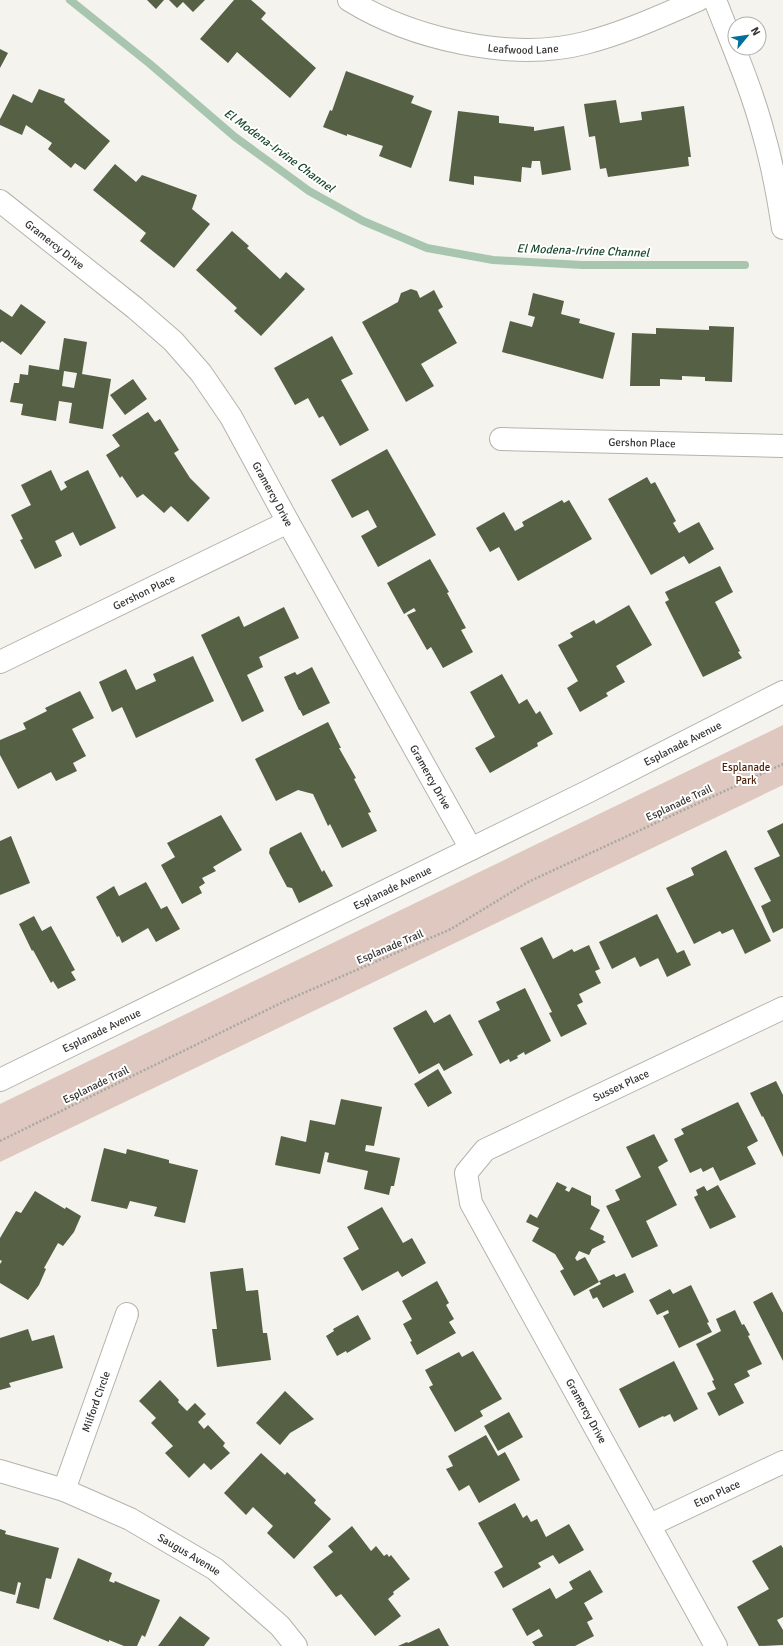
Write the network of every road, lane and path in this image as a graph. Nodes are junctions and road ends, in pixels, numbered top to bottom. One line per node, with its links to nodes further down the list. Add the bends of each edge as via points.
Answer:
1 (349, 0): 2 (street, Leafwood Lane, via 404,27 474,46 506,50 583,44 619,34)
2 (698, 0)
3 (715, 0): 5 (street, via 732,40 763,132 774,174)
4 (0, 201): 8 (street, Gramercy Drive, via 173,341 201,373 231,418)
5 (783, 228)
6 (501, 439): 7 (street, Gershon Place)
7 (783, 446)
8 (288, 522): 9 (street, Gershon Place); 12 (street, Gramercy Drive)
9 (0, 662)
10 (783, 692): 12 (street, Esplanade Avenue)
11 (783, 764): 15 (path, Esplanade Trail, via 528,882 451,929 285,1001)
12 (471, 849): 14 (street, Esplanade Avenue)
13 (783, 1008): 16 (street, Sussex Place, via 485,1150)
14 (0, 1080)
15 (0, 1141)
16 (466, 1173): 21 (street, Gramercy Drive, via 471,1203)
17 (127, 1314): 20 (street, Milford Circle)
18 (783, 1462): 21 (street, Eton Place)
19 (0, 1471): 20 (street, Saugus Avenue)
20 (64, 1490): 22 (street, Saugus Avenue, via 130,1519 215,1569 280,1626)
21 (650, 1525): 23 (street, Gramercy Drive)
22 (296, 1646)
23 (716, 1646)

